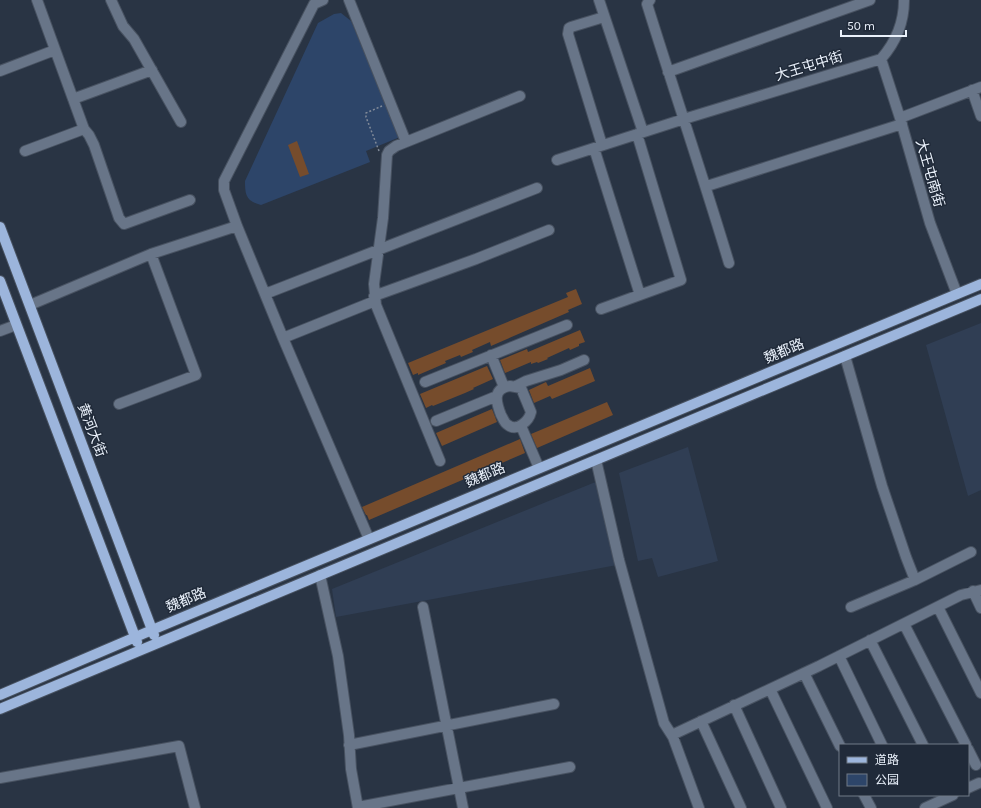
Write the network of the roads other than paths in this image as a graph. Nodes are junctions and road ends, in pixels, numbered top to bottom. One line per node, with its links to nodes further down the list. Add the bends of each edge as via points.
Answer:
1 (37, 0): 10 (street)
2 (111, 0): 12 (street, via 123,26 134,39)
3 (349, 0): 24 (street)
4 (599, 0): 9 (street)
5 (650, 0): 14 (street, via 647,4)
6 (870, 0): 14 (street)
7 (904, 0): 11 (street, via 901,27)
8 (316, 1): 31 (street, via 224,181 224,190)
9 (604, 16): 23 (street); 25 (street, via 569,28 568,34)
10 (55, 50): 13 (street); 17 (street)
11 (881, 58): 19 (street, 大王屯中街); 20 (street, 大王屯南街)
12 (152, 70): 17 (street); 21 (street)
13 (0, 71)
14 (668, 72): 19 (street)
15 (977, 89): 18 (street); 20 (street)
16 (520, 96): 24 (street)
17 (73, 99): 22 (street)
18 (981, 116)
19 (684, 119): 23 (street, 大王屯中街); 28 (street)
20 (901, 121): 28 (street); 41 (street, 大王屯南街, via 930,223)
21 (181, 122)
22 (84, 129): 26 (street); 30 (street, via 94,145 119,218 124,224)
23 (640, 133): 25 (street, 大王屯中街); 40 (street, via 681,280)
24 (406, 142): 34 (street, via 388,151)
25 (598, 146): 27 (street, 大王屯中街); 40 (street)
26 (25, 151)
27 (557, 160)
28 (706, 186): 36 (street)
29 (537, 188): 34 (street)
30 (190, 200)
31 (236, 226): 35 (street); 39 (street)
32 (0, 227): 44 (main road, 黄河大街)
33 (549, 230): 42 (street)
34 (378, 250): 39 (street); 42 (street)
35 (151, 254): 44 (street); 57 (street, via 196,375)
36 (729, 263)
37 (0, 281): 46 (main road)
38 (981, 284): 41 (main road, 魏都路)
39 (264, 294): 49 (street)
40 (640, 294): 45 (street)
41 (957, 294): 62 (main road, 魏都路)
42 (374, 298): 49 (street); 61 (street)
43 (981, 299): 51 (main road, 魏都路)
44 (30, 305): 73 (main road, 黄河大街)
45 (601, 308)
46 (16, 325): 48 (street); 74 (main road)
47 (567, 325): 50 (street)
48 (0, 331)
49 (283, 338): 63 (street)
50 (491, 355): 53 (street); 55 (street)
51 (845, 356): 60 (main road, 魏都路); 66 (street, via 882,486)
52 (584, 360): 54 (street)
53 (425, 382)
54 (516, 386): 55 (street); 59 (street, via 521,388 531,412)
55 (504, 387): 56 (street)
56 (497, 396): 58 (street); 59 (street, via 497,404 505,422 509,426)
57 (120, 404)
58 (436, 421)
59 (521, 426): 62 (street)
60 (596, 460): 65 (main road, 魏都路); 88 (street, via 619,560 664,723)
61 (440, 461)
62 (538, 468): 63 (main road, 魏都路)
63 (369, 539): 73 (main road, 魏都路)
64 (971, 552): 66 (street)
65 (320, 575): 76 (main road, 魏都路); 93 (street, via 338,656)
66 (915, 580): 69 (street)
67 (977, 591): 70 (street, via 961,595); 71 (street)
68 (423, 607): 87 (street)
69 (851, 607)
70 (938, 607): 72 (street); 81 (street)
71 (981, 608)
72 (904, 624): 75 (street); 92 (street)
73 (152, 630): 74 (main road, 魏都路); 76 (main road, 黄河大街)
74 (135, 637): 77 (main road); 82 (main road, 魏都路)
75 (870, 640): 78 (street); 91 (street)
76 (157, 643): 77 (main road, 魏都路)
77 (139, 650): 85 (main road, 魏都路)
78 (839, 656): 79 (street); 90 (street)
79 (804, 673): 80 (street); 89 (street)
80 (770, 689): 84 (street); 109 (street)
81 (981, 693)
82 (0, 695)
83 (554, 704): 87 (street)
84 (734, 706): 86 (street); 108 (street)
85 (0, 709)
86 (701, 721): 88 (street); 107 (street)
87 (446, 725): 93 (street); 99 (street)
88 (672, 735): 106 (street)
89 (839, 744)
90 (882, 744)
91 (922, 744)
92 (965, 744)
93 (350, 745): 104 (street, via 351,769)
94 (969, 751): 95 (street)
95 (976, 765)
96 (570, 767): 99 (street)
97 (0, 778): 103 (street, via 179,746)
98 (979, 783): 100 (street)
99 (459, 788): 104 (street); 105 (street)
100 (969, 788)
101 (865, 796): 110 (street)
102 (951, 796): 111 (street)
103 (195, 808)
104 (358, 808)
105 (463, 808)
106 (698, 808)
107 (741, 808)
108 (781, 808)
109 (827, 808)
110 (871, 808)
111 (925, 808)

